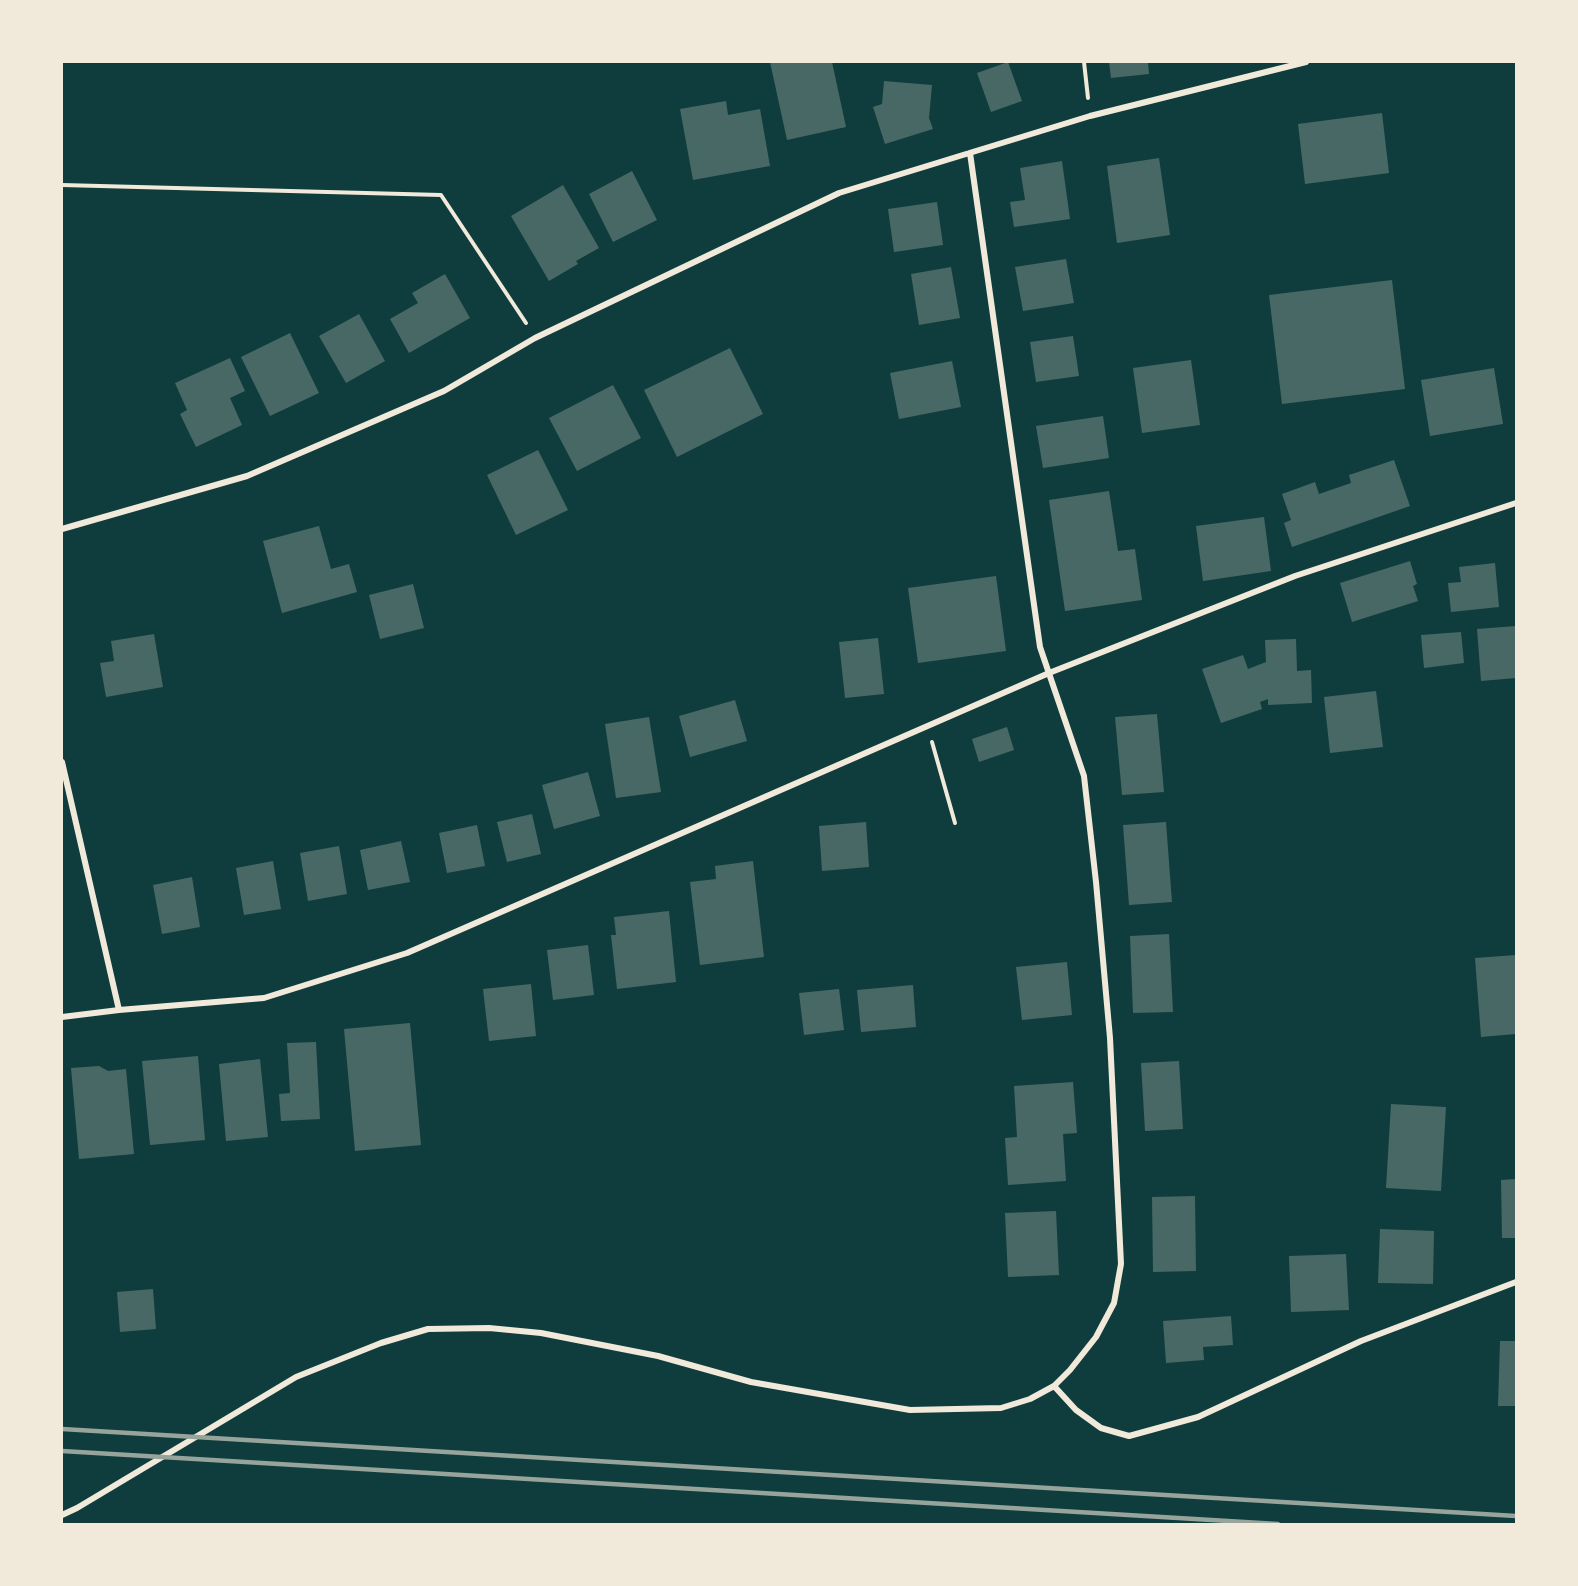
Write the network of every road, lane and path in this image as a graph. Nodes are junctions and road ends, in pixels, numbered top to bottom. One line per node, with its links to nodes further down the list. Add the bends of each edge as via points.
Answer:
1 (1084, 62): 3 (path)
2 (1306, 62): 3 (street)
3 (1090, 116): 4 (street)
4 (970, 153): 6 (street, via 839,193); 9 (street, via 1040,647)
5 (62, 185): 6 (path, via 441,195)
6 (535, 338): 8 (street, via 444,391 247,476)
7 (1516, 503): 9 (street, via 1296,576)
8 (62, 529)
9 (1049, 673): 10 (street); 16 (street, via 1084,776 1110,1038 1121,1264 1114,1303 1096,1337)
10 (928, 726): 12 (path); 13 (street, via 407,952 264,998)
11 (62, 762): 13 (street)
12 (955, 824)
13 (118, 1010): 14 (street)
14 (62, 1017)
15 (1516, 1282): 16 (street, via 1361,1341 1198,1417 1129,1436 1101,1428 1076,1410)
16 (1054, 1386): 17 (street, via 1030,1400 1001,1408 910,1410 751,1382 658,1356 541,1333 489,1328 428,1329 296,1377)
17 (62, 1515)

